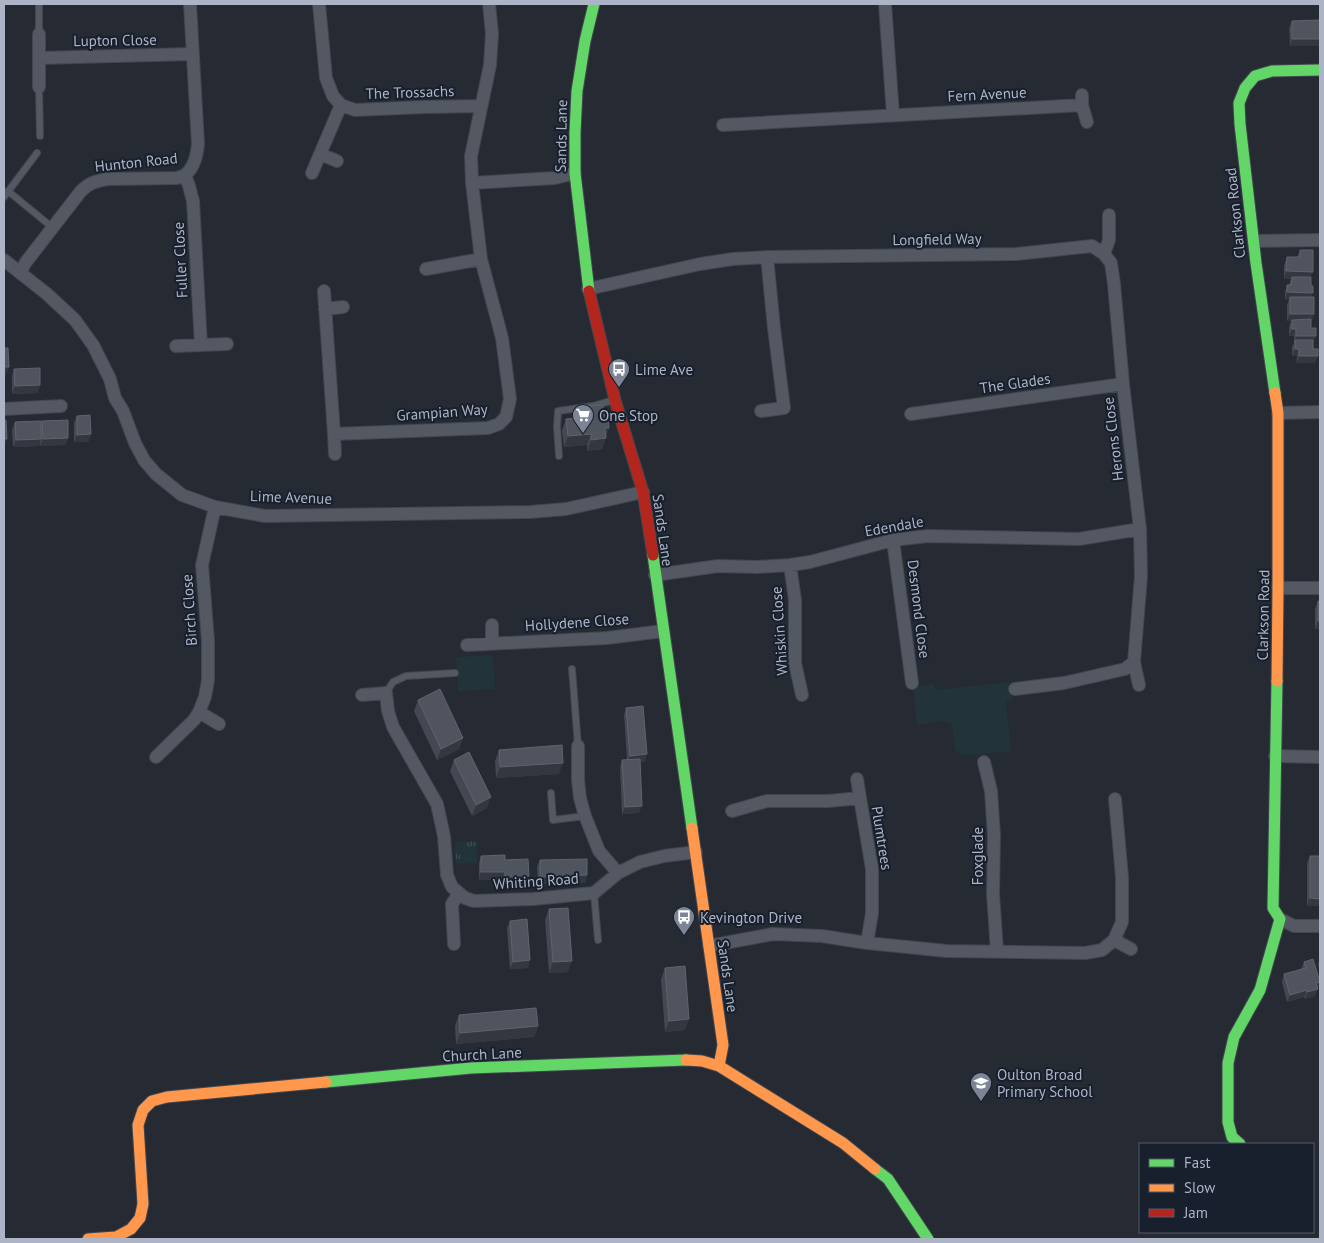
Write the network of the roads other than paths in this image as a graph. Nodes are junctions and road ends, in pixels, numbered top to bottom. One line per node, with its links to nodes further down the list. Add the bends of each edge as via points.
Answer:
1 (190, 4): 8 (street, Hunton Road)
2 (319, 4): 12 (street, via 326,78 333,96)
3 (489, 4): 13 (street, Grampian Way, via 492,34 490,65)
4 (594, 4): 22 (street, Sands Lane, via 577,91)
5 (886, 4): 14 (street)
6 (39, 5): 7 (lane)
7 (39, 34): 9 (street)
8 (192, 54): 9 (street, Lupton Close); 23 (street, Hunton Road, via 198,144 197,156)
9 (40, 58): 11 (street)
10 (1320, 70): 29 (street, Clarkson Road, via 1272,71 1256,76 1244,88 1239,103 1240,124)
11 (40, 87): 17 (lane)
12 (341, 105): 13 (street, The Trossachs, via 355,110); 19 (street)
13 (480, 106): 24 (street, Grampian Way, via 471,156)
14 (893, 115): 15 (street, Fern Avenue, via 1082,100); 16 (street, Fern Avenue)
15 (1087, 122)
16 (723, 125)
17 (40, 136)
18 (37, 153): 25 (lane)
19 (320, 154): 20 (street); 21 (street)
20 (337, 162)
21 (312, 173)
22 (575, 173): 24 (street, via 555,178); 36 (street, Sands Lane)
23 (185, 175): 27 (street, Hunton Road, via 89,184); 41 (street, Fuller Close, via 194,200)
24 (472, 183): 32 (street, Grampian Way)
25 (6, 194): 27 (lane)
26 (1109, 215): 30 (street, via 1110,240)
27 (52, 228): 35 (street, Hunton Road)
28 (1320, 240): 29 (street)
29 (1254, 241): 49 (street, Clarkson Road)
30 (1104, 254): 31 (street, Longfield Way, via 1092,246 1016,254); 43 (street, Herons Close, via 1111,263)
31 (767, 257): 36 (street, Longfield Way, via 700,264); 47 (street, via 784,408)
32 (481, 259): 34 (street); 51 (street, Grampian Way, via 502,338 510,399 506,417 488,428)
33 (4, 260): 35 (street, Lime Avenue)
34 (426, 269)
35 (20, 273): 55 (street, Lime Avenue, via 75,320 93,345 144,460 182,495)
36 (588, 289): 44 (street, Sands Lane)
37 (324, 291): 39 (street)
38 (344, 307): 39 (street)
39 (325, 308): 51 (street)
40 (227, 344): 41 (street)
41 (201, 345): 42 (street)
42 (176, 346)
43 (1123, 384): 50 (street, The Glades); 56 (street, Herons Close)
44 (615, 400): 53 (lane, via 558,411); 54 (street, Sands Lane)
45 (61, 406): 46 (street)
46 (4, 409)
47 (761, 411)
48 (1320, 412): 49 (street)
49 (1278, 413): 60 (street, Clarkson Road)
50 (911, 414)
51 (334, 434): 52 (street)
52 (335, 454)
53 (559, 456)
54 (643, 492): 55 (street, Lime Avenue, via 566,509 530,512 265,516); 59 (street, Sands Lane)
55 (215, 507): 75 (street, Birch Close, via 202,565 208,680)
56 (1140, 529): 57 (street, Edendale, via 1079,538 928,536); 66 (street, Herons Close, via 1141,576)
57 (893, 540): 58 (street, Edendale); 69 (street, Desmond Close)
58 (790, 565): 59 (street, Edendale, via 718,566); 74 (street, Whiskin Close, via 795,600 795,663)
59 (655, 575): 63 (street, Sands Lane)
60 (1278, 588): 61 (street); 78 (street, Clarkson Road)
61 (1320, 588)
62 (492, 626): 64 (street)
63 (664, 631): 64 (street, Hollydene Close, via 607,638); 88 (street, Sands Lane)
64 (492, 644): 65 (street, Hollydene Close)
65 (467, 645)
66 (1134, 662): 70 (street, Herons Close); 71 (street, via 1125,669 1064,683)
67 (572, 669): 77 (lane)
68 (455, 673): 72 (lane, via 406,676 393,682)
69 (912, 683)
70 (1139, 685)
71 (1015, 689)
72 (386, 694): 73 (street); 90 (street, via 393,726 437,804 447,875 452,887)
73 (362, 695)
74 (802, 695)
75 (199, 712): 76 (street); 80 (street, Birch Close)
76 (219, 724)
77 (578, 746): 87 (street, via 578,780)
78 (1275, 756): 79 (street); 92 (street, Clarkson Road, via 1272,908)
79 (1320, 756)
80 (156, 757)
81 (984, 762): 100 (street, Foxglade, via 991,791)
82 (857, 780): 84 (street, Plumtrees)
83 (551, 793): 87 (lane, via 553,820)
84 (860, 798): 86 (street, Plumtrees, via 767,801); 96 (street, Plumtrees, via 872,869 872,913)
85 (1115, 799): 95 (street, via 1122,877 1122,922)
86 (732, 810)
87 (585, 816): 89 (street, via 599,851)
88 (696, 852): 89 (street, Whiting Road, via 640,862); 98 (street, Sands Lane)
89 (618, 873): 91 (street, Whiting Road)
90 (460, 893): 91 (street, Whiting Road, via 474,901 533,900); 97 (street, via 452,904)
91 (594, 893): 94 (lane)
92 (1280, 919): 93 (street, via 1294,926); 102 (street, via 1260,990 1234,1037 1228,1062 1228,1122 1232,1137)
93 (1320, 926)
94 (598, 940)
95 (1114, 940): 99 (street); 100 (street, via 1102,950 1085,953)
96 (867, 943): 98 (street, via 822,936 773,934); 100 (street, via 946,951)
97 (454, 944)
98 (708, 946): 101 (street, Sands Lane, via 723,1045)
99 (1131, 949)
100 (997, 951)
101 (719, 1066): 103 (street, Church Lane, via 681,1060 471,1068 167,1096 152,1101 143,1110 138,1124 143,1204 140,1218 131,1229 116,1237); 104 (street, Church Lane, via 844,1143 888,1179)
102 (1239, 1143)
103 (88, 1239)
104 (928, 1239)

